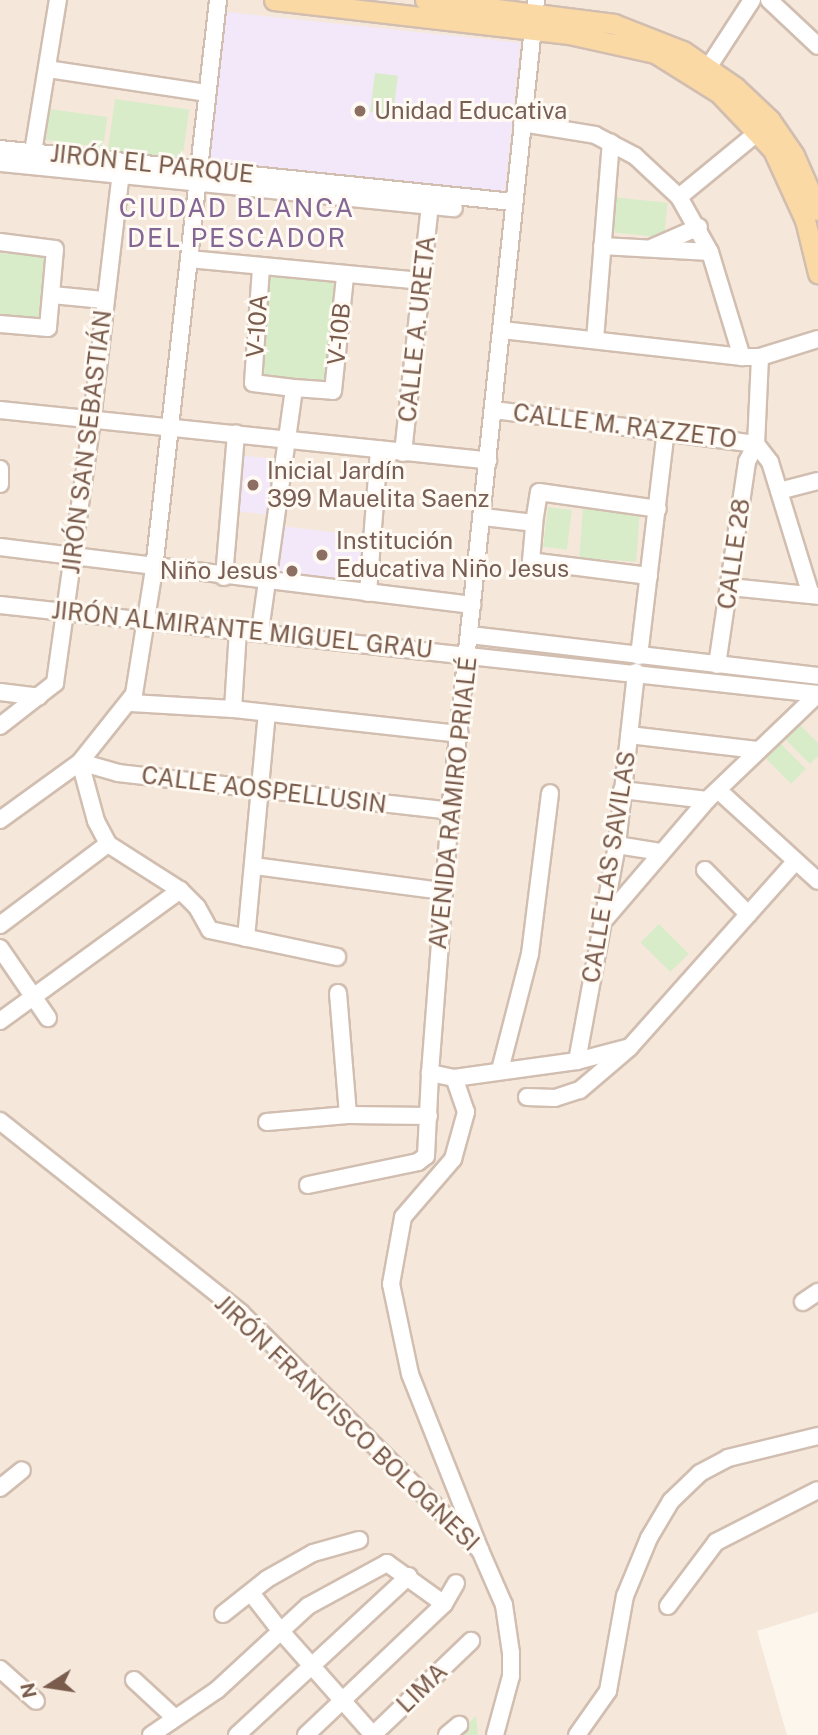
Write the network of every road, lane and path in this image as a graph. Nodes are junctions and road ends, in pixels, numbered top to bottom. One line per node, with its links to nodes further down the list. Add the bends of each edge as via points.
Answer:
1 (58, 0): 9 (street)
2 (218, 0): 11 (street)
3 (274, 0): 7 (main road)
4 (752, 0): 10 (street)
5 (769, 0): 8 (street)
6 (436, 1): 7 (main road)
7 (535, 14): 10 (main road); 12 (street, AVENIDA RAMIRO PRIALÉ)
8 (818, 46)
9 (48, 69): 11 (street); 16 (street)
10 (706, 74): 13 (main road); 23 (main road, via 770,120 794,155)
11 (206, 93): 19 (street)
12 (522, 123): 14 (street, via 580,131); 22 (street, AVENIDA RAMIRO PRIALÉ)
13 (758, 132): 20 (street); 23 (main road)
14 (611, 143): 20 (street, via 650,168); 26 (street)
15 (0, 149): 16 (street, JIRÓN EL PARQUE)
16 (33, 152): 19 (street, JIRÓN EL PARQUE)
17 (0, 163): 18 (street, JIRÓN EL PARQUE)
18 (121, 173): 19 (street, JIRÓN EL PARQUE); 35 (street, JIRÓN SAN SEBASTIÁN)
19 (198, 174): 21 (street, JIRÓN EL PARQUE); 22 (street, JIRÓN EL PARQUE); 29 (street)
20 (679, 197): 24 (street)
21 (430, 206): 22 (street, JIRÓN EL PARQUE); 33 (street, CALLE A. URETA)
22 (512, 207): 37 (street, AVENIDA RAMIRO PRIALÉ)
23 (814, 215): 31 (main road)
24 (699, 226): 27 (street); 28 (street)
25 (0, 242): 34 (street, via 55,249)
26 (602, 246): 27 (street); 39 (street)
27 (649, 248): 28 (street)
28 (710, 252): 40 (street)
29 (189, 259): 30 (street); 46 (street)
30 (261, 268): 32 (street); 42 (street, V-10A, via 253,383)
31 (818, 273)
32 (345, 276): 33 (street); 42 (street, V-10B, via 333,391)
33 (423, 281): 52 (street, CALLE A. URETA)
34 (52, 295): 35 (street); 36 (street, via 48,328)
35 (104, 300): 45 (street, JIRÓN SAN SEBASTIÁN)
36 (0, 324)
37 (502, 330): 39 (street); 44 (street, AVENIDA RAMIRO PRIALÉ)
38 (818, 339): 41 (street)
39 (595, 340): 40 (street)
40 (742, 357): 41 (street)
41 (760, 357): 50 (street, CALLE 28)
42 (294, 388): 49 (street)
43 (0, 410): 45 (street)
44 (494, 410): 47 (street, CALLE M. RAZZETO); 53 (street, AVENIDA RAMIRO PRIALÉ)
45 (92, 419): 46 (street); 60 (street, JIRÓN SAN SEBASTIÁN)
46 (168, 428): 48 (street); 61 (street)
47 (666, 430): 50 (street, CALLE M. RAZZETO); 56 (street, CALLE LAS SAVILAS)
48 (236, 434): 49 (street); 63 (street)
49 (288, 439): 51 (street); 64 (street)
50 (756, 444): 55 (street, via 770,462); 65 (street, CALLE 28, via 747,462)
51 (379, 449): 52 (street); 66 (street)
52 (404, 453): 53 (street)
53 (488, 460): 57 (street, AVENIDA RAMIRO PRIALÉ)
54 (818, 481): 55 (street)
55 (779, 491): 67 (street)
56 (658, 509): 58 (street, via 539,492); 62 (street, CALLE LAS SAVILAS)
57 (483, 517): 58 (street); 69 (street, AVENIDA RAMIRO PRIALÉ)
58 (534, 523): 62 (street, via 531,561)
59 (0, 547): 60 (street)
60 (74, 556): 61 (street); 70 (street, JIRÓN SAN SEBASTIÁN)
61 (154, 569): 63 (street); 71 (street)
62 (649, 576): 76 (street, CALLE LAS SAVILAS)
63 (224, 577): 64 (street)
64 (267, 583): 66 (street); 73 (street)
65 (730, 587): 67 (street); 77 (street, CALLE 28)
66 (368, 593): 69 (street)
67 (814, 596)
68 (0, 605): 70 (street, JIRÓN ALMIRANTE MIGUEL GRAU)
69 (472, 605): 74 (street, AVENIDA RAMIRO PRIALÉ)
70 (65, 612): 71 (street, JIRÓN ALMIRANTE MIGUEL GRAU); 81 (street, JIRÓN SAN SEBASTIÁN, via 55,683)
71 (145, 620): 72 (street, JIRÓN ALMIRANTE MIGUEL GRAU); 82 (street)
72 (238, 629): 73 (street, JIRÓN ALMIRANTE MIGUEL GRAU); 83 (street)
73 (260, 631): 75 (street, JIRÓN ALMIRANTE MIGUEL GRAU)
74 (470, 635): 75 (street, AVENIDA RAMIRO PRIALÉ); 76 (street, JIRÓN ALMIRANTE MIGUEL GRAU)
75 (468, 653): 76 (street, JIRÓN ALMIRANTE MIGUEL GRAU); 86 (street, AVENIDA RAMIRO PRIALÉ)
76 (638, 664): 77 (street, JIRÓN ALMIRANTE MIGUEL GRAU); 80 (street, JIRÓN ALMIRANTE MIGUEL GRAU); 87 (street, CALLE LAS SAVILAS)
77 (717, 665): 78 (street, JIRÓN ALMIRANTE MIGUEL GRAU)
78 (818, 676)
79 (0, 691): 81 (street)
80 (818, 694): 88 (street)
81 (39, 697): 85 (street, JIRÓN SAN SEBASTIÁN)
82 (131, 703): 83 (street); 89 (street)
83 (233, 709): 84 (street)
84 (267, 713): 86 (street); 91 (street)
85 (0, 726)
86 (460, 734): 94 (street, AVENIDA RAMIRO PRIALÉ)
87 (629, 735): 88 (street); 90 (street, CALLE LAS SAVILAS)
88 (757, 750): 93 (street)
89 (80, 762): 91 (street, CALLE AOSPELLUSIN, via 118,773); 95 (street); 96 (street, via 96,821)
90 (622, 790): 93 (street); 97 (street, CALLE LAS SAVILAS)
91 (259, 792): 94 (street, CALLE AOSPELLUSIN); 100 (street)
92 (550, 793): 117 (street, via 530,954)
93 (712, 795): 98 (street); 99 (street)
94 (450, 811): 104 (street, AVENIDA RAMIRO PRIALÉ)
95 (0, 820)
96 (108, 844): 103 (street); 107 (street)
97 (617, 845): 98 (street); 106 (street, CALLE LAS SAVILAS)
98 (661, 852): 106 (street)
99 (795, 862): 102 (street); 105 (street)
100 (254, 866): 104 (street); 108 (street)
101 (705, 870): 105 (street)
102 (818, 881)
103 (180, 891): 108 (street, via 197,907 210,930); 112 (street)
104 (442, 891): 118 (street, AVENIDA RAMIRO PRIALÉ)
105 (748, 914): 115 (street)
106 (605, 919): 116 (street, CALLE LAS SAVILAS)
107 (0, 925)
108 (246, 939): 110 (street)
109 (0, 948): 112 (street)
110 (337, 957)
111 (338, 993): 121 (street)
112 (34, 994): 113 (street); 114 (street)
113 (48, 1018)
114 (0, 1021)
115 (630, 1047): 116 (street); 120 (street, via 580,1090 555,1098)
116 (577, 1061): 117 (street)
117 (500, 1070): 119 (street)
118 (430, 1073): 119 (street); 122 (street, AVENIDA RAMIRO PRIALÉ)
119 (454, 1078): 133 (street, via 466,1112 462,1138 443,1175 403,1217 394,1259 393,1305 410,1374)
120 (527, 1097)
121 (348, 1115): 122 (street); 124 (street)
122 (429, 1116): 125 (street, AVENIDA RAMIRO PRIALÉ, via 426,1156 418,1162)
123 (0, 1121): 133 (street, JIRÓN FRANCISCO BOLOGNESI, via 241,1313)
124 (267, 1122)
125 (308, 1185)
126 (818, 1292): 127 (street)
127 (803, 1302)
128 (818, 1436): 153 (street, via 728,1458 701,1473 671,1502 649,1538 625,1596 608,1691)
129 (22, 1470): 130 (street)
130 (0, 1488)
131 (818, 1490): 138 (street, via 716,1542)
132 (359, 1540): 136 (street, via 313,1553)
133 (480, 1550): 152 (street, JIRÓN FRANCISCO BOLOGNESI, via 504,1605 512,1653 511,1676)
134 (409, 1576): 137 (street); 140 (street, via 387,1563 339,1587); 142 (street)
135 (456, 1583): 137 (street)
136 (251, 1593): 139 (street); 140 (street)
137 (444, 1604): 145 (street)
138 (668, 1606)
139 (223, 1614)
140 (279, 1629): 142 (street); 147 (street, via 217,1690)
141 (471, 1641): 151 (street, LIMA)
142 (310, 1664): 145 (street); 149 (street)
143 (0, 1669): 146 (street)
144 (134, 1680): 147 (street)
145 (342, 1700): 150 (street); 151 (street)
146 (36, 1701)
147 (174, 1717): 148 (street)
148 (152, 1735)
149 (237, 1735)
150 (306, 1735)
151 (373, 1735)
152 (495, 1735)
153 (577, 1735)

